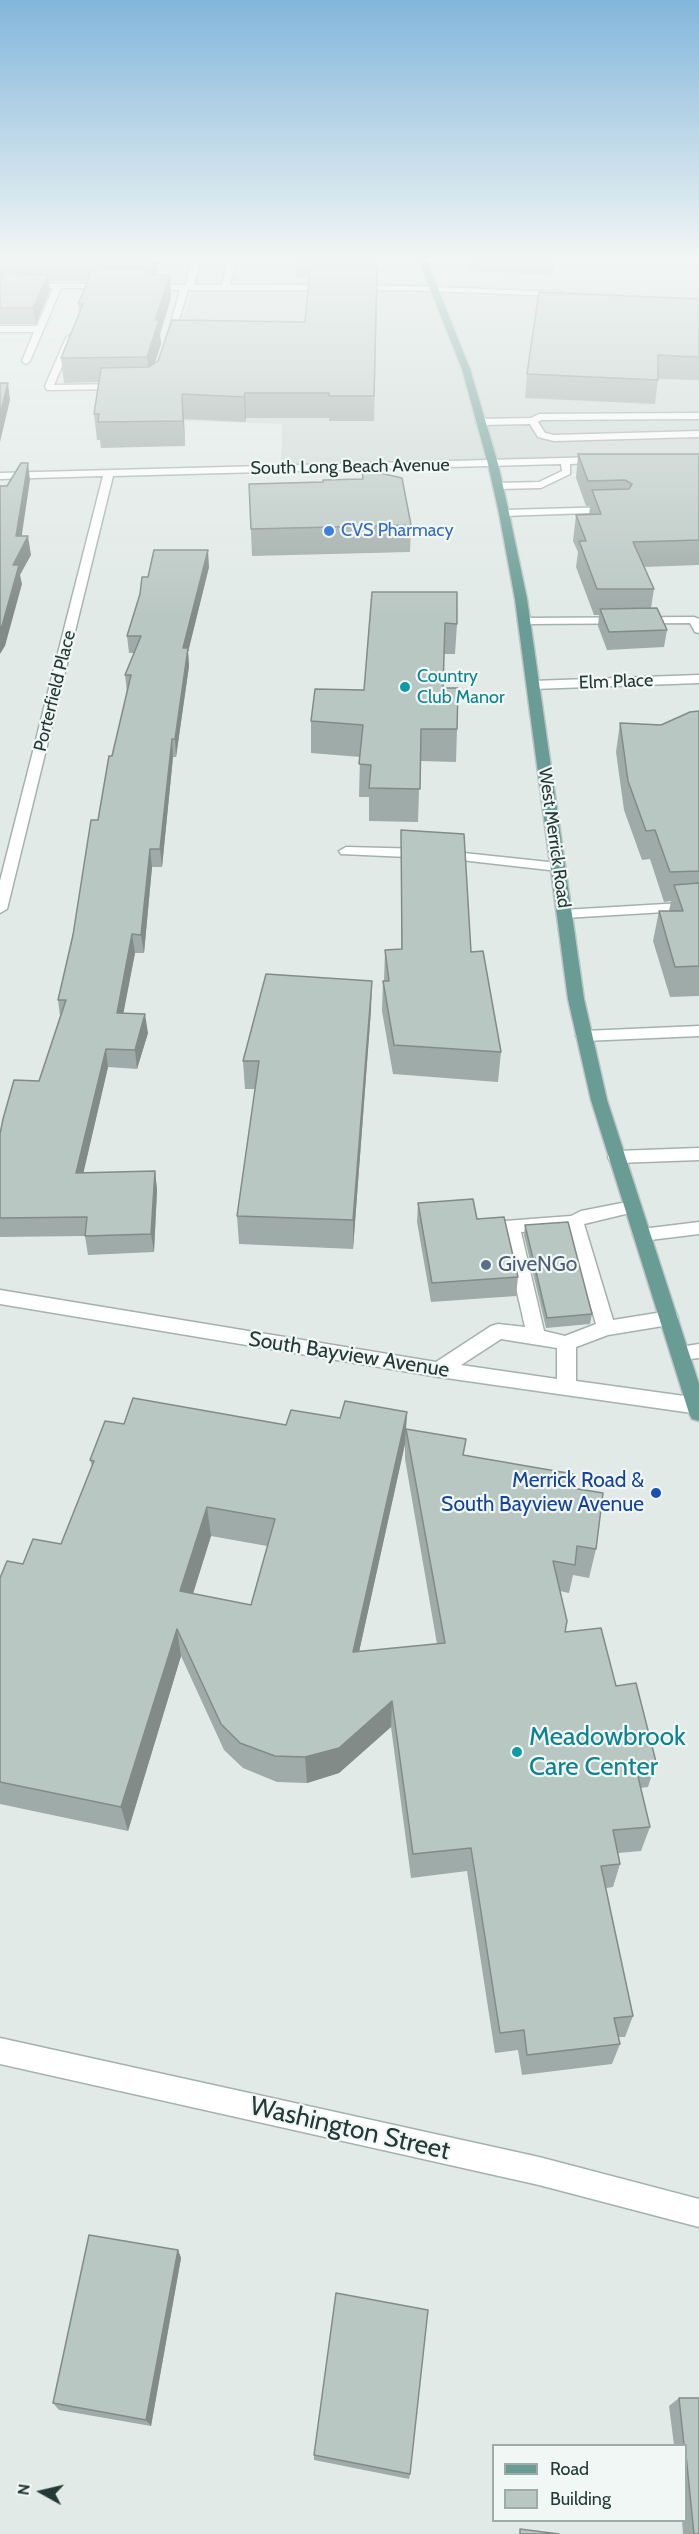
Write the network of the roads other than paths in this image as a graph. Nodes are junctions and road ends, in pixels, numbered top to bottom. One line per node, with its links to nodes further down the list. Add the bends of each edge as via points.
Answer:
1 (52, 379): 3 (street, via 50,388)
2 (469, 379): 6 (main road, West Merrick Road)
3 (129, 387)
4 (699, 416): 5 (street)
5 (533, 420): 6 (street); 7 (street, via 540,435 554,438)
6 (481, 422): 10 (main road, West Merrick Road)
7 (699, 434)
8 (610, 460): 9 (street, South Long Beach Avenue)
9 (565, 462): 10 (street, South Long Beach Avenue); 14 (street, via 567,472)
10 (493, 464): 11 (street, South Long Beach Avenue); 13 (main road, West Merrick Road)
11 (109, 473): 12 (street, South Long Beach Avenue); 24 (street, Porterfield Place)
12 (0, 476)
13 (498, 486): 14 (street); 16 (main road, West Merrick Road)
14 (545, 498): 15 (street); 16 (street)
15 (622, 510)
16 (504, 513): 17 (main road, West Merrick Road)
17 (524, 621): 18 (street, via 694,620); 20 (main road, West Merrick Road)
18 (699, 630)
19 (699, 679): 20 (street, Elm Place)
20 (533, 685): 22 (main road, West Merrick Road)
21 (346, 851): 22 (street, via 461,854)
22 (558, 867): 25 (main road, West Merrick Road)
23 (699, 906): 25 (street)
24 (0, 909)
25 (564, 914): 27 (main road, West Merrick Road)
26 (699, 1031): 27 (street)
27 (584, 1036): 29 (main road, West Merrick Road)
28 (699, 1154): 29 (street)
29 (616, 1158): 30 (main road, West Merrick Road)
30 (632, 1207): 31 (street, via 581,1216); 33 (main road, West Merrick Road)
31 (575, 1222): 36 (street, via 591,1299); 37 (street, via 512,1226 525,1264)
32 (699, 1228): 33 (street)
33 (642, 1235): 35 (main road, West Merrick Road)
34 (0, 1297): 40 (street, South Bayview Avenue)
35 (669, 1318): 36 (street); 39 (main road, West Merrick Road)
36 (606, 1328): 38 (street)
37 (536, 1336): 38 (street); 40 (street, via 498,1331)
38 (566, 1343): 41 (street)
39 (690, 1352): 42 (main road, West Merrick Road)
40 (439, 1370): 41 (street, South Bayview Avenue)
41 (567, 1388): 42 (street, South Bayview Avenue)
42 (698, 1408)
43 (0, 2051): 44 (street, Washington Street, via 539,2171)
44 (699, 2212)

